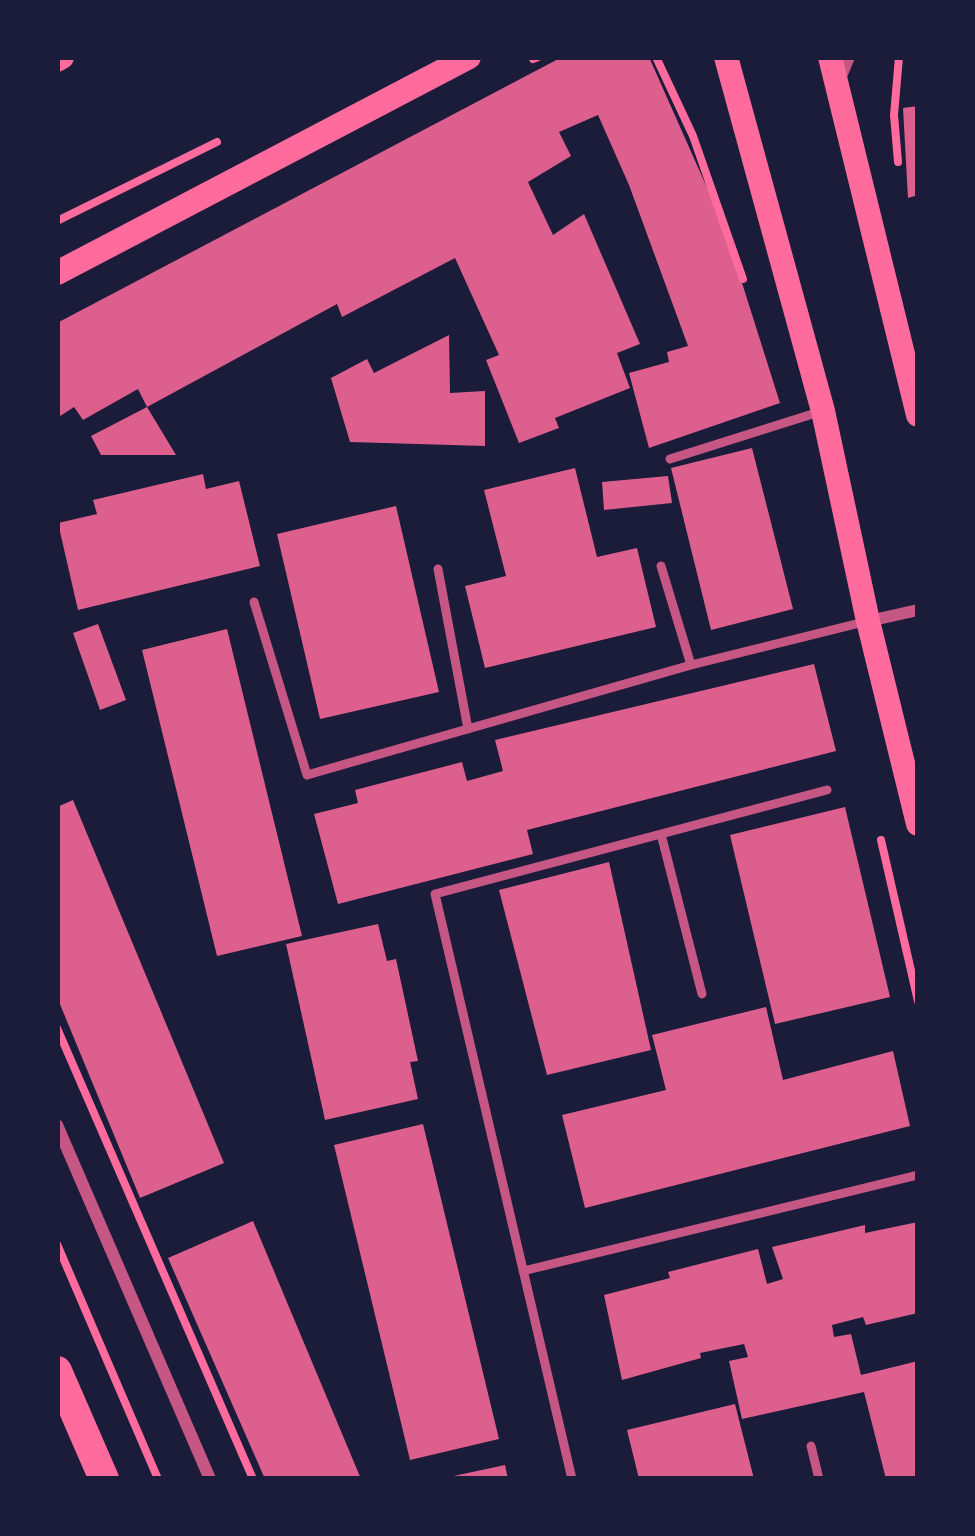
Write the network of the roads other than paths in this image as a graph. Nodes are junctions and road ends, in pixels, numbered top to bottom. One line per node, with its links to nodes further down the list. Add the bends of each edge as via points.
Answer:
1 (470, 57): 6 (main road)
2 (725, 57): 7 (main road)
3 (830, 57): 5 (main road)
4 (849, 57): 5 (street)
5 (837, 88): 8 (main road)
6 (57, 273)
7 (824, 411): 9 (lane); 14 (main road)
8 (918, 415)
9 (670, 459)
10 (661, 566): 15 (lane)
11 (438, 568): 16 (lane)
12 (254, 602): 16 (lane, via 308,775)
13 (918, 610): 14 (street)
14 (868, 621): 15 (lane); 18 (main road)
15 (691, 665): 16 (lane)
16 (468, 729)
17 (827, 790): 19 (lane)
18 (918, 824)
19 (661, 834): 20 (lane); 23 (lane, via 435,894)
20 (702, 994)
21 (57, 1125): 27 (street)
22 (918, 1175): 23 (lane)
23 (523, 1271): 28 (lane)
24 (57, 1371): 26 (main road)
25 (811, 1446): 29 (lane)
26 (104, 1479)
27 (210, 1479)
28 (572, 1479)
29 (819, 1479)

